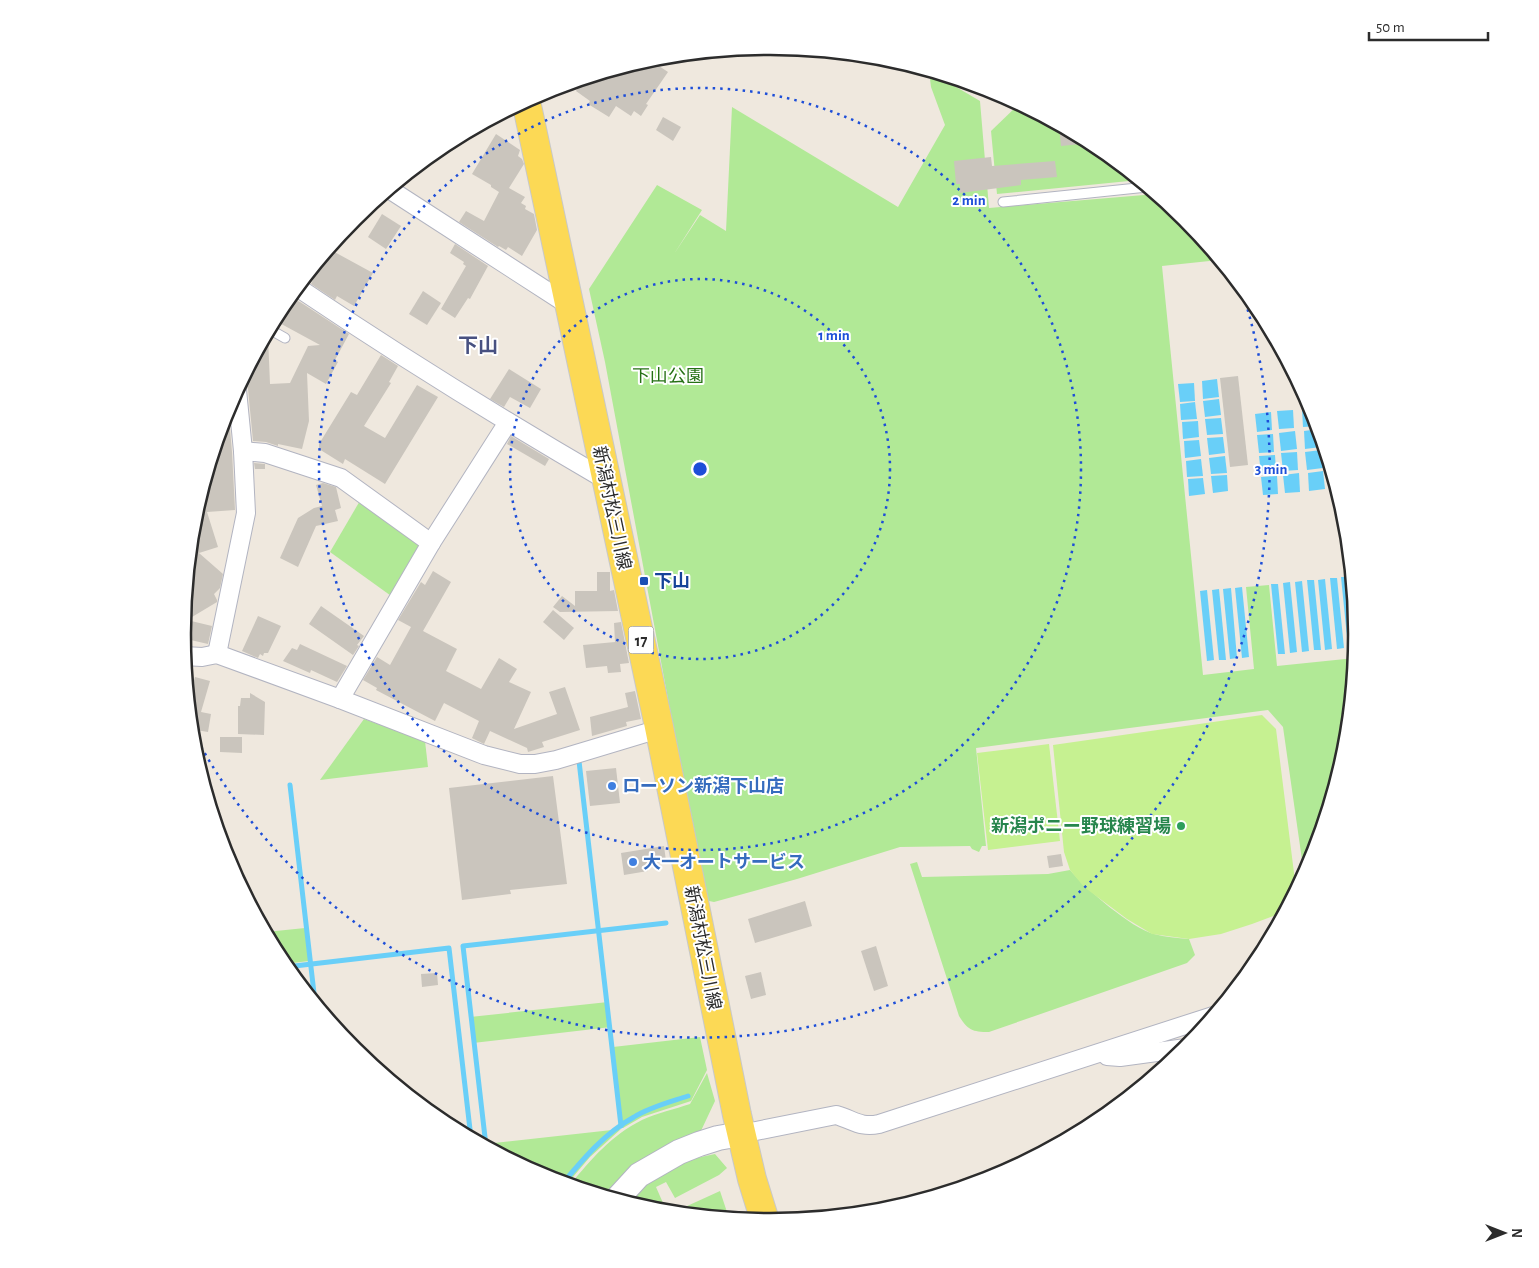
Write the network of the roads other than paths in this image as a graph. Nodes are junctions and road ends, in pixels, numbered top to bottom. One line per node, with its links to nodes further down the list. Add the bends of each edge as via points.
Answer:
1 (528, 108): 6 (main road, 新潟村松三川線 / 17)
2 (1138, 188): 4 (lane)
3 (395, 193): 6 (street)
4 (1003, 202)
5 (303, 291): 10 (street)
6 (570, 306): 12 (main road, 新潟村松三川線 / 17)
7 (275, 332): 8 (lane)
8 (285, 338)
9 (238, 404): 11 (street)
10 (508, 422): 12 (street); 13 (street)
11 (243, 451): 13 (street, via 265,453 341,478); 14 (street, via 246,513)
12 (606, 480): 17 (main road, 新潟村松三川線 / 17)
13 (431, 543): 16 (street)
14 (217, 654): 15 (street); 16 (street)
15 (191, 656)
16 (340, 699): 17 (street, via 484,755 520,764 556,760)
17 (660, 729): 21 (main road, 新潟村松三川線 / 17)
18 (1201, 1020): 20 (street)
19 (1171, 1050): 20 (street, via 1120,1057)
20 (1092, 1055): 21 (street, via 879,1124 861,1126 836,1115)
21 (741, 1134): 22 (street, via 679,1152 639,1175); 23 (main road, 新潟村松三川線 / 17)
22 (622, 1193)
23 (762, 1213)

